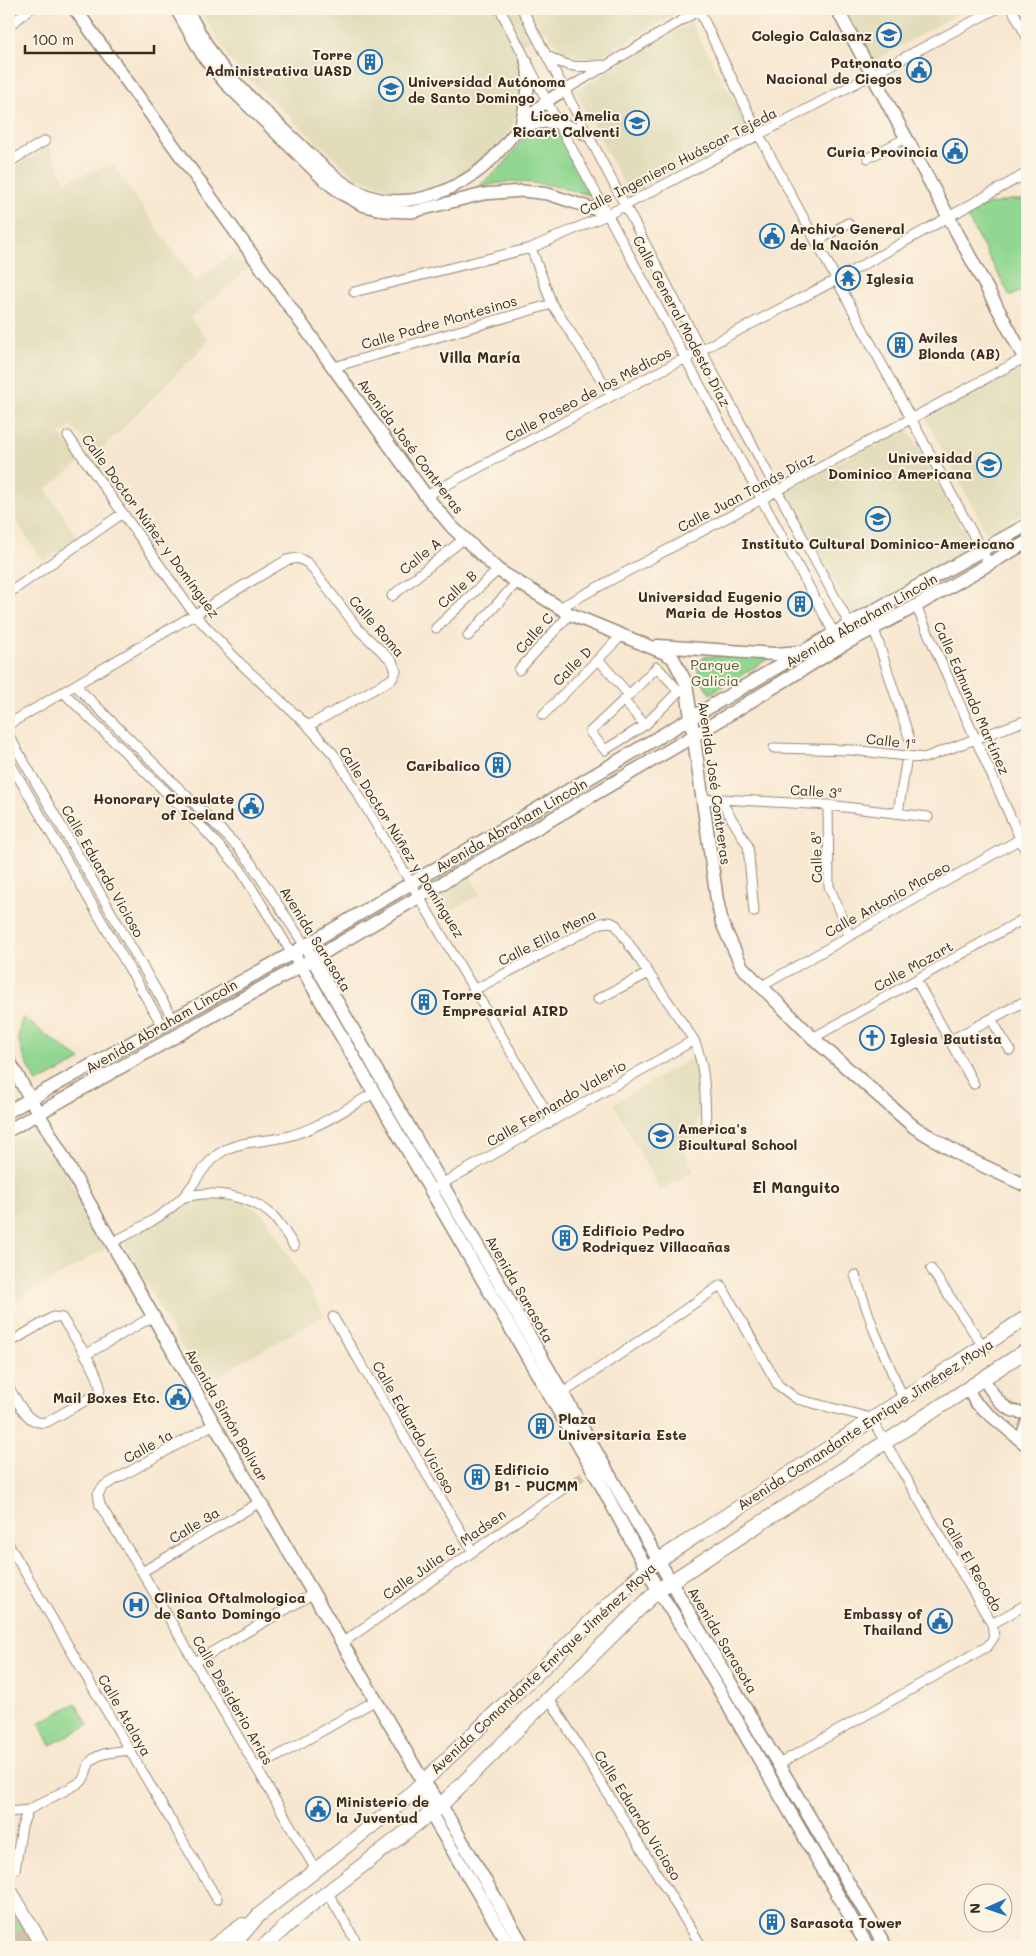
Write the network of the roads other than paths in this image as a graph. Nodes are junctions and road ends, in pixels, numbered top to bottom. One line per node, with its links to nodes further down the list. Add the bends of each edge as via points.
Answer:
1 (30, 9): 11 (street)
2 (75, 9): 40 (main road, Avenida José Contreras)
3 (176, 9): 29 (street, via 204,58 225,83 328,184 362,205 385,211 412,212 483,194 523,191 548,194)
4 (187, 9): 20 (street, via 210,51 228,74 334,176 367,196 407,200 448,190 488,165)
5 (500, 9): 14 (street, Calle General Modesto Díaz)
6 (522, 9): 13 (street, Calle General Modesto Díaz)
7 (700, 9): 15 (street); 22 (street)
8 (837, 9): 16 (main road)
9 (996, 9): 16 (street, Calle Ingeniero Huáscar Tejeda)
10 (1012, 9): 12 (street)
11 (9, 26)
12 (1027, 37)
13 (546, 54): 15 (street, via 560,64 575,68); 17 (street, Calle General Modesto Díaz)
14 (526, 61): 18 (street, Calle General Modesto Díaz); 20 (street, via 528,84)
15 (604, 65): 17 (street)
16 (872, 75): 22 (street, Calle Ingeniero Huáscar Tejeda); 23 (main road)
17 (565, 90): 18 (street); 21 (street, Calle General Modesto Díaz)
18 (548, 100): 19 (street, Calle General Modesto Díaz); 20 (street)
19 (558, 123): 20 (street, via 542,121); 21 (street); 29 (street, Calle General Modesto Díaz)
20 (518, 130)
21 (587, 135): 28 (street, Calle General Modesto Díaz)
22 (759, 135): 28 (street, Calle Ingeniero Huáscar Tejeda); 32 (street)
23 (906, 138): 25 (street); 30 (main road)
24 (45, 141): 26 (street)
25 (868, 158)
26 (9, 162)
27 (1027, 173): 30 (street, Calle Paseo de los Médicos)
28 (626, 206): 29 (street, Calle Ingeniero Huáscar Tejeda); 37 (street, Calle General Modesto Díaz)
29 (609, 214): 33 (street, Calle Ingeniero Huáscar Tejeda); 38 (street, Calle General Modesto Díaz)
30 (947, 216): 34 (street, Calle Paseo de los Médicos); 39 (main road)
31 (848, 223): 32 (street)
32 (816, 242): 34 (street)
33 (531, 248): 35 (street, Calle Ingeniero Huáscar Tejeda); 36 (street)
34 (836, 280): 37 (street, Calle Paseo de los Médicos); 42 (street)
35 (354, 292)
36 (552, 304): 40 (street, Calle Padre Montesinos); 41 (street)
37 (701, 350): 38 (street, Calle Paseo de los Médicos); 44 (street, Calle General Modesto Díaz)
38 (686, 358): 41 (street, Calle Paseo de los Médicos); 46 (street, Calle General Modesto Díaz)
39 (1026, 360): 42 (street, Calle Juan Tomás Díaz)
40 (334, 367): 45 (main road, Avenida José Contreras)
41 (612, 396): 45 (street, Calle Paseo de los Médicos)
42 (910, 418): 44 (street, Calle Juan Tomás Díaz); 51 (street)
43 (68, 436): 47 (street, Calle Doctor Núñez y Domínguez)
44 (778, 491): 46 (street, Calle Juan Tomás Díaz); 60 (street, Calle General Modesto Díaz)
45 (426, 496): 49 (main road, Avenida José Contreras)
46 (762, 499): 58 (street, Calle Juan Tomás Díaz); 63 (street, Calle General Modesto Díaz)
47 (123, 513): 55 (street); 59 (street, Calle Doctor Núñez y Domínguez)
48 (1027, 525): 51 (main road, Avenida Abraham Lincoln)
49 (465, 538): 53 (main road, Avenida José Contreras); 56 (street, Calle A)
50 (1027, 542): 52 (main road, Avenida Abraham Lincoln)
51 (982, 550): 52 (street); 60 (main road, Avenida Abraham Lincoln)
52 (989, 564): 57 (main road, Avenida Abraham Lincoln)
53 (498, 570): 54 (main road, Avenida José Contreras); 61 (street, Calle B)
54 (517, 582): 58 (main road, Avenida José Contreras); 64 (street)
55 (9, 593)
56 (392, 596)
57 (916, 606): 62 (main road, Avenida Abraham Lincoln); 84 (street, Calle Edmundo Martínez)
58 (564, 611): 65 (main road, Avenida José Contreras); 71 (street, Calle C)
59 (195, 615): 72 (street); 80 (street, Calle Doctor Núñez y Domínguez, via 240,663); 80 (street, Calle Roma, via 287,560 298,558 308,563 359,630 392,661 396,671 392,679)
60 (850, 624): 63 (main road, Avenida Abraham Lincoln); 66 (street, Calle General Modesto Díaz)
61 (436, 628)
62 (874, 629): 66 (main road, Avenida Abraham Lincoln); 83 (street)
63 (835, 633): 68 (street, Calle General Modesto Díaz); 69 (main road, Avenida Abraham Lincoln)
64 (468, 636)
65 (621, 636): 67 (main road, Avenida José Contreras); 70 (street, Calle D)
66 (857, 638): 68 (main road, Avenida Abraham Lincoln)
67 (651, 646): 69 (main road, via 774,654); 76 (main road, Avenida José Contreras, via 674,658 678,665 686,683)
68 (841, 646): 82 (main road, Avenida Abraham Lincoln)
69 (805, 652): 76 (main road, Avenida Abraham Lincoln)
70 (598, 660): 74 (street); 75 (street, Calle D)
71 (519, 670)
72 (76, 686): 73 (street); 85 (street, Avenida Sarasota)
73 (64, 693): 78 (street); 87 (street, Avenida Sarasota)
74 (626, 698): 79 (street); 79 (street, via 590,732 605,750); 79 (street, via 657,667 679,691)
75 (543, 715)
76 (691, 719): 82 (main road, Avenida José Contreras); 99 (main road, Avenida Abraham Lincoln)
77 (1027, 720): 84 (street, Calle 1ª)
78 (9, 724)
79 (645, 725)
80 (308, 726): 99 (street, Calle Doctor Núñez y Domínguez, via 336,757)
81 (9, 736): 101 (street, Calle Eduardo Vicioso)
82 (692, 737): 91 (main road, Avenida José Contreras); 100 (main road, Avenida Abraham Lincoln)
83 (909, 737)
84 (974, 739): 88 (street, Calle 1ª, via 926,758); 97 (street, Calle Edmundo Martínez)
85 (133, 742): 87 (street); 95 (street, Avenida Sarasota)
86 (774, 748): 88 (street, Calle 1ª, via 852,750)
87 (124, 751): 96 (street, Avenida Sarasota)
88 (906, 756): 93 (street)
89 (9, 761): 102 (street, Calle Eduardo Vicioso)
90 (720, 799): 91 (street, Calle 3ª); 92 (street, Calle 3ª); 103 (street, via 748,846)
91 (702, 800): 112 (main road, Avenida José Contreras, via 722,923 742,967)
92 (828, 805): 93 (street, Calle 3ª); 105 (street, Calle 8ª, via 829,886)
93 (898, 813): 94 (street, Calle 3ª)
94 (928, 817)
95 (209, 818): 96 (street); 106 (street, Avenida Sarasota, via 251,863)
96 (200, 826): 107 (street, Avenida Sarasota, via 240,869)
97 (1024, 837): 98 (street, Calle Edmundo Martínez); 105 (street, Calle Antonio Maceo)
98 (1027, 854)
99 (411, 882): 100 (street, Calle Doctor Núñez y Domínguez); 106 (main road, Avenida Abraham Lincoln)
100 (419, 895): 108 (main road, Avenida Abraham Lincoln); 113 (street, Calle Doctor Núñez y Domínguez)
101 (106, 903): 102 (street); 117 (street, Calle Eduardo Vicioso)
102 (96, 910): 117 (street, Calle Eduardo Vicioso)
103 (754, 912)
104 (1027, 917): 111 (street, Calle Mozart)
105 (849, 935): 112 (street, Calle Antonio Maceo)
106 (304, 946): 107 (main road, Avenida Abraham Lincoln); 108 (main road, Avenida Sarasota)
107 (291, 952): 109 (main road, Avenida Sarasota); 117 (main road, Avenida Abraham Lincoln)
108 (313, 959): 109 (main road, Avenida Abraham Lincoln); 133 (main road, Avenida Sarasota)
109 (300, 965): 118 (main road, Avenida Abraham Lincoln); 125 (main road, Avenida Sarasota)
110 (649, 973): 113 (street, Calle Elila Mena, via 620,929 610,922 601,923); 114 (street); 120 (street, Calle Elila Mena)
111 (916, 980): 119 (street, Calle Mozart); 121 (street)
112 (760, 987): 119 (main road, Avenida José Contreras)
113 (474, 990): 129 (street, Calle Doctor Núñez y Domínguez)
114 (598, 1000)
115 (1027, 1000): 116 (street)
116 (991, 1019): 121 (street); 122 (street)
117 (168, 1022): 118 (main road); 126 (main road, Avenida Abraham Lincoln)
118 (176, 1035): 128 (main road, Avenida Abraham Lincoln)
119 (813, 1038): 132 (main road, Avenida José Contreras, via 914,1127 962,1156)
120 (694, 1040): 129 (street, Calle Fernando Valerio); 130 (street, Calle Elila Mena, via 700,1054 705,1087)
121 (949, 1041): 124 (street)
122 (1010, 1050)
123 (9, 1061): 126 (main road, Avenida Simón Bolívar)
124 (974, 1084)
125 (374, 1093): 133 (main road, Avenida Sarasota); 134 (street, via 299,1133 238,1144 222,1152 206,1165)
126 (30, 1099): 127 (main road, Avenida Abraham Lincoln); 128 (main road, Avenida Simón Bolívar)
127 (9, 1111)
128 (38, 1113): 131 (main road, Avenida Abraham Lincoln); 135 (main road, Avenida Simón Bolívar)
129 (552, 1121): 133 (street, Calle Fernando Valerio)
130 (706, 1126)
131 (9, 1130)
132 (1027, 1186)
133 (437, 1187): 137 (main road, Avenida Sarasota)
134 (182, 1198): 135 (street); 136 (street, via 203,1194 247,1200 273,1216)
135 (113, 1242): 140 (main road, Avenida Simón Bolívar)
136 (294, 1246)
137 (474, 1252): 150 (main road, Avenida Sarasota); 163 (main road, Avenida Sarasota, via 588,1472)
138 (931, 1269): 144 (street)
139 (855, 1275): 151 (street)
140 (152, 1317): 146 (street); 155 (main road, Avenida Simón Bolívar)
141 (333, 1317): 162 (street, Calle Eduardo Vicioso)
142 (1027, 1317): 144 (main road, Avenida Comandante Enrique Jiménez Moya)
143 (9, 1343): 146 (street, via 58,1316)
144 (983, 1346): 151 (main road, Avenida Comandante Enrique Jiménez Moya)
145 (1027, 1350): 147 (main road, Avenida Comandante Enrique Jiménez Moya)
146 (85, 1355): 148 (street, via 101,1383 98,1392 47,1422 40,1424 31,1420)
147 (983, 1378): 149 (main road, Avenida Comandante Enrique Jiménez Moya); 152 (street, via 1007,1410)
148 (9, 1388)
149 (966, 1389): 156 (main road, Avenida Comandante Enrique Jiménez Moya); 157 (street, via 977,1404)
150 (563, 1393): 153 (street, via 721,1285 778,1385 786,1393); 163 (main road, Avenida Sarasota)
151 (903, 1398): 153 (main road, Avenida Comandante Enrique Jiménez Moya)
152 (1027, 1414)
153 (871, 1418): 156 (street, Calle El Recodo); 163 (main road, Avenida Comandante Enrique Jiménez Moya)
154 (1027, 1422): 157 (street, via 1023,1430)
155 (214, 1424): 159 (street, Calle 1a, via 104,1486); 160 (main road, Avenida Simón Bolívar)
156 (885, 1442): 165 (main road, Avenida Comandante Enrique Jiménez Moya); 169 (street, Calle El Recodo)
157 (1027, 1445)
158 (564, 1488): 162 (street, Calle Julia G. Madsen)
159 (98, 1494): 164 (street, Calle Desiderio Arias, via 100,1505)
160 (260, 1502): 164 (street, Calle 3a); 167 (main road, Avenida Simón Bolívar)
161 (9, 1545): 174 (street, Calle Atalaya)
162 (472, 1550): 170 (street, Calle Julia G. Madsen)
163 (653, 1564): 165 (main road, Avenida Sarasota); 166 (main road, Avenida Sarasota); 177 (main road, Avenida Comandante Enrique Jiménez Moya)
164 (142, 1572): 171 (street, Calle Desiderio Arias)
165 (671, 1582): 166 (main road, Avenida Comandante Enrique Jiménez Moya); 175 (main road, Avenida Sarasota)
166 (658, 1590): 172 (main road, Avenida Comandante Enrique Jiménez Moya); 195 (main road, Avenida Sarasota)
167 (314, 1593): 170 (main road, Avenida Simón Bolívar); 171 (street)
168 (1027, 1604): 169 (street)
169 (992, 1624): 175 (street, Calle El Recodo, via 994,1637 988,1646)
170 (342, 1643): 173 (main road, Avenida Simón Bolívar)
171 (195, 1662): 176 (street, Calle Desiderio Arias)
172 (549, 1698): 179 (main road, Avenida Comandante Enrique Jiménez Moya); 194 (street, Calle Eduardo Vicioso)
173 (376, 1700): 176 (street); 177 (main road, Avenida Simón Bolívar)
174 (129, 1750): 178 (street, via 95,1757 81,1782); 185 (street, Calle Atalaya)
175 (779, 1764): 196 (main road, Avenida Sarasota)
176 (257, 1768): 181 (street, Calle Desiderio Arias)
177 (423, 1781): 179 (main road, Avenida Simón Bolívar); 181 (main road, Avenida Comandante Enrique Jiménez Moya, via 403,1801)
178 (28, 1810): 180 (street); 182 (street)
179 (436, 1810): 184 (main road, Avenida Comandante Enrique Jiménez Moya); 192 (main road); 193 (main road)
180 (9, 1812)
181 (315, 1868): 186 (main road, Avenida Comandante Enrique Jiménez Moya)
182 (14, 1870)
183 (9, 1889): 187 (main road)
184 (328, 1893): 190 (main road, Avenida Comandante Enrique Jiménez Moya); 191 (street)
185 (217, 1899)
186 (259, 1915): 188 (main road); 189 (main road, Avenida Comandante Enrique Jiménez Moya)
187 (43, 1947)
188 (213, 1947)
189 (231, 1947)
190 (263, 1947)
191 (359, 1947)
192 (510, 1947)
193 (524, 1947)
194 (702, 1947)
195 (868, 1947)
196 (886, 1947)

